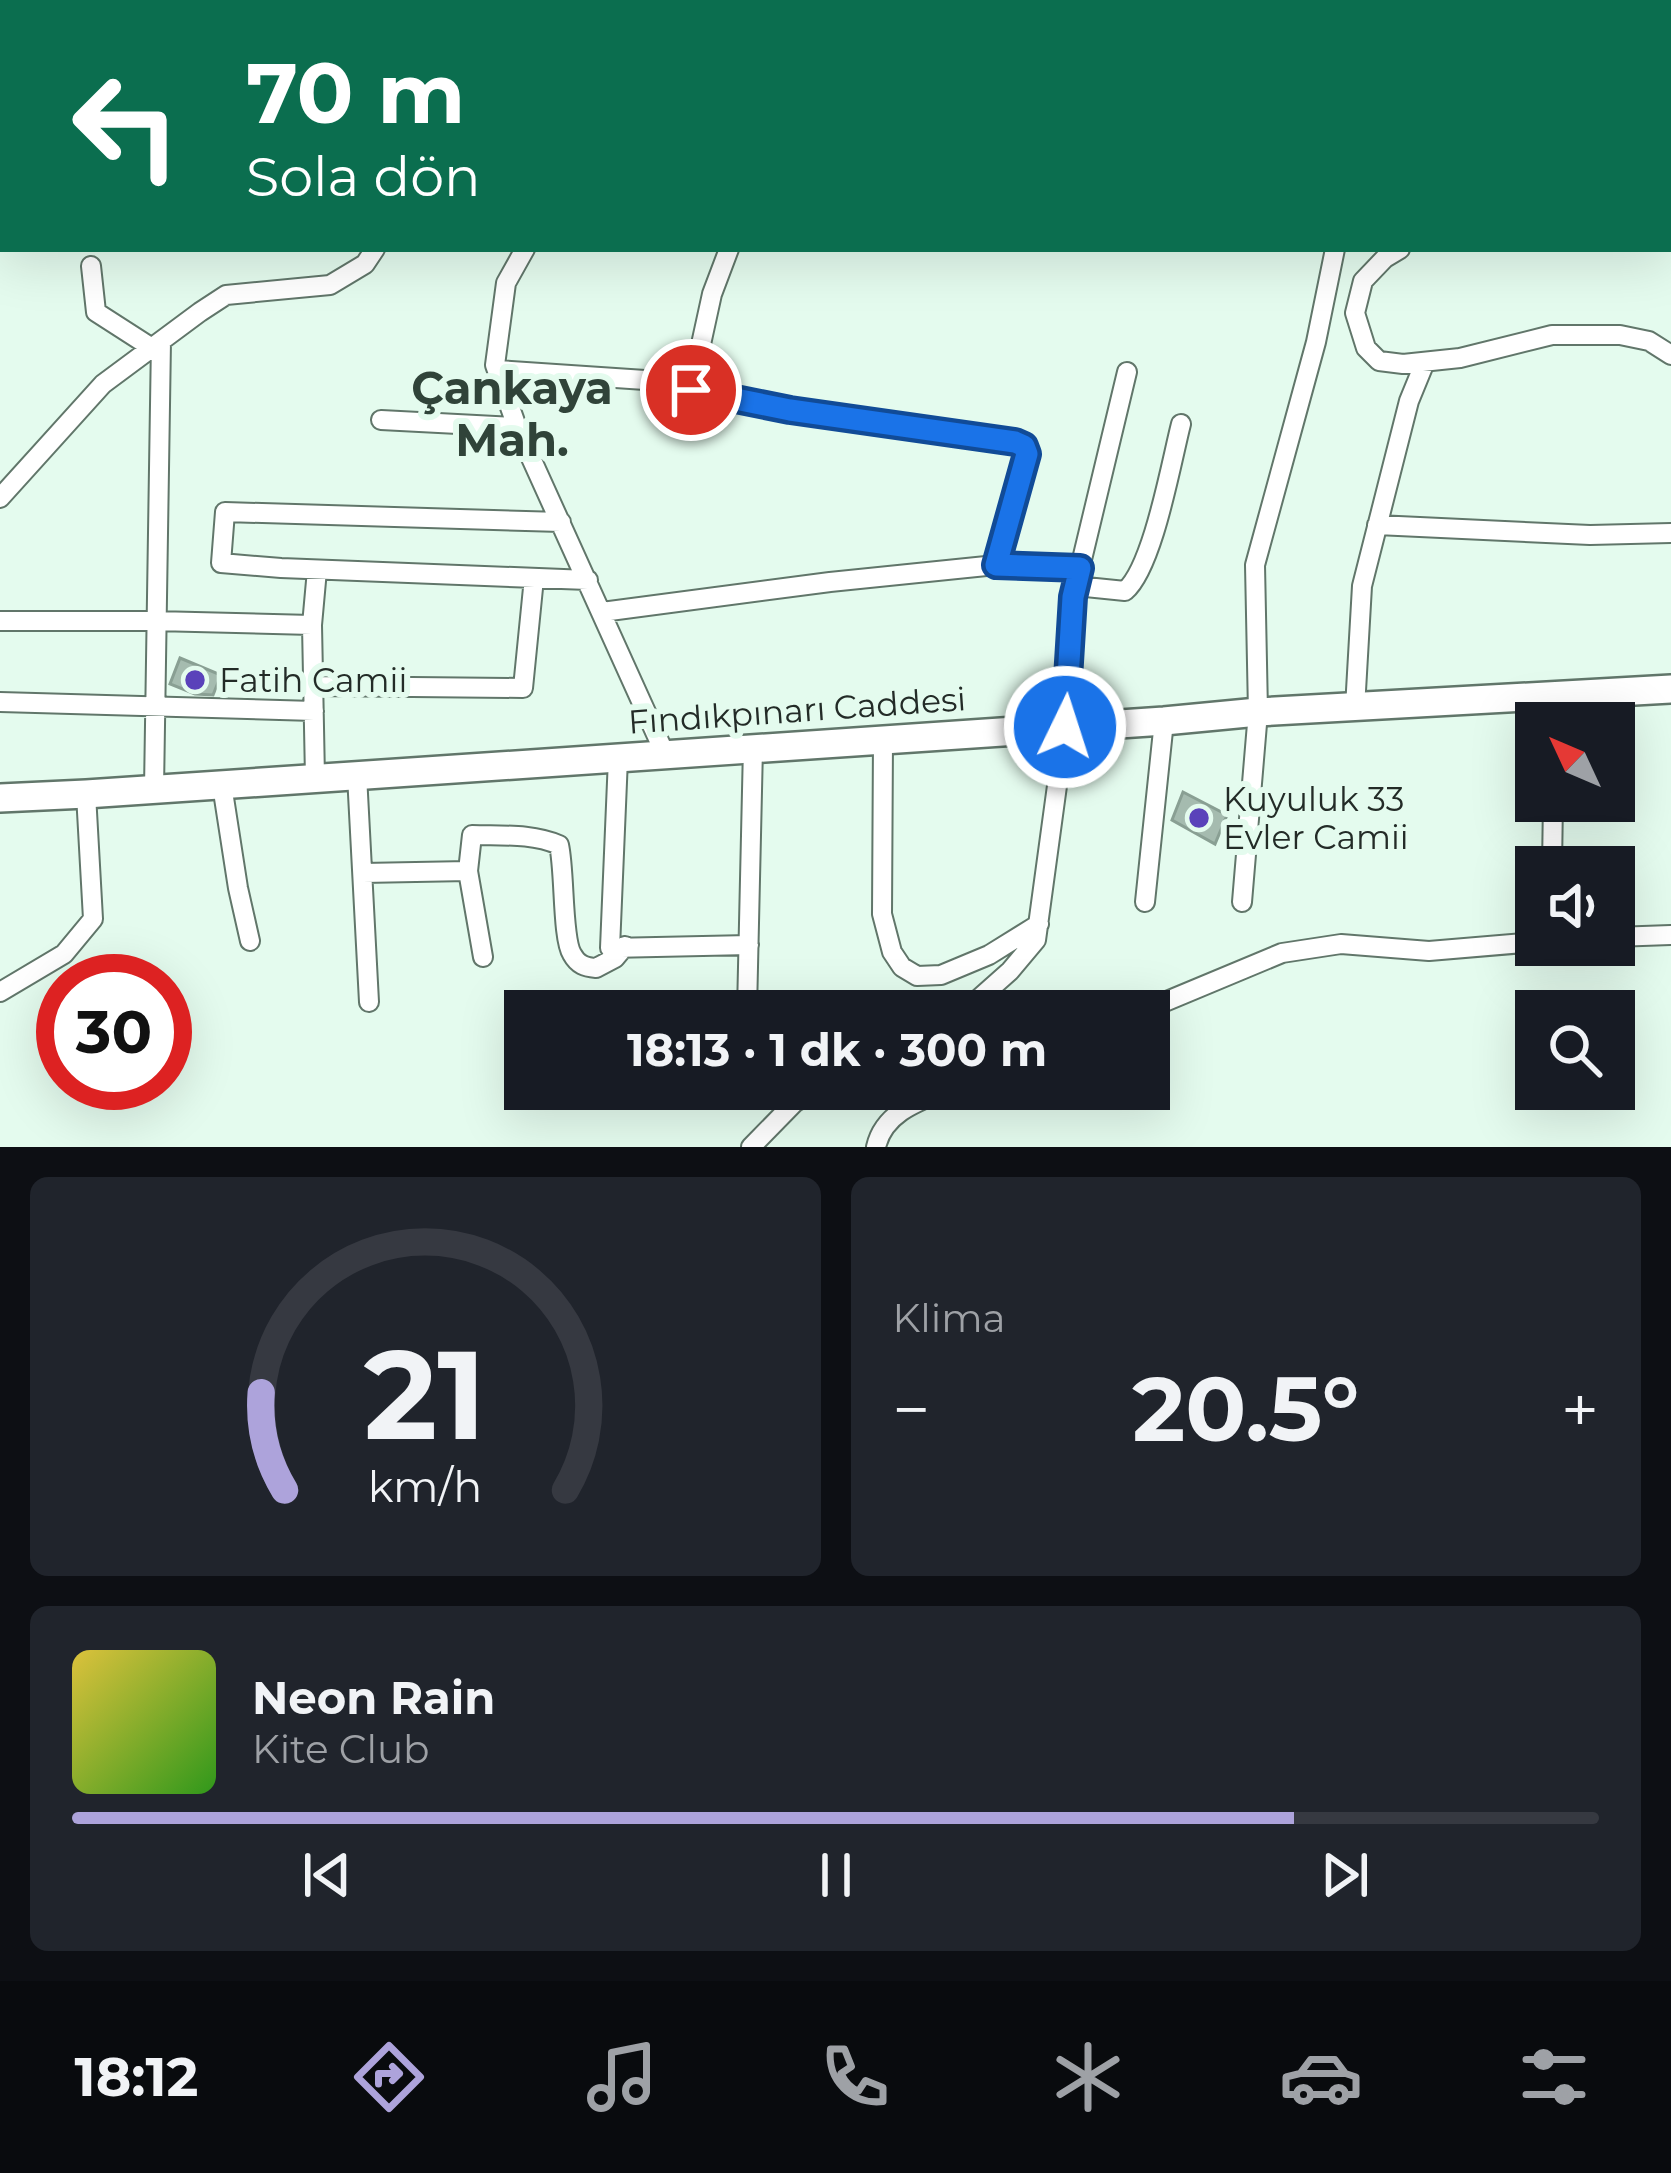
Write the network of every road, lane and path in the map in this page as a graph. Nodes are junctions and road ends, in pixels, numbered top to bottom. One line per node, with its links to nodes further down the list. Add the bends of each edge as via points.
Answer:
1 (373, 252): 7 (street, via 330,286 226,295)
2 (523, 252): 10 (street, via 506,283)
3 (728, 252): 12 (street)
4 (1334, 252): 37 (street, via 1255,565)
5 (1395, 252): 9 (street, via 1363,281 1355,313 1360,332 1379,361)
6 (91, 266): 7 (street, via 96,312)
7 (156, 344): 16 (street, via 103,384); 27 (street)
8 (1671, 355): 9 (street, via 1620,335 1552,335)
9 (1425, 362): 18 (street)
10 (497, 370): 12 (street); 15 (street)
11 (1127, 372): 22 (street)
12 (691, 390): 20 (street, via 1024,446)
13 (381, 420): 15 (street)
14 (1181, 424): 22 (street, via 1133,584 1124,591)
15 (518, 427): 17 (street)
16 (0, 498)
17 (561, 522): 21 (street, via 225,512 221,563); 24 (street)
18 (1377, 525): 19 (street); 34 (street, via 1362,586)
19 (1671, 533)
20 (996, 565): 22 (street); 25 (street)
21 (317, 570): 23 (street); 28 (street)
22 (1078, 577): 39 (street)
23 (534, 578): 24 (street); 29 (street, via 523,688)
24 (588, 580): 25 (street)
25 (602, 612): 42 (street)
26 (0, 621): 27 (street)
27 (154, 621): 28 (street); 33 (street)
28 (312, 625): 29 (street)
29 (314, 686): 36 (street)
30 (1671, 689): 32 (main road, Fındıkpınarı Caddesi)
31 (0, 702): 33 (street)
32 (1594, 702)
33 (154, 706): 36 (street); 47 (street)
34 (1355, 709): 35 (main road, Fındıkpınarı Caddesi); 37 (main road, Fındıkpınarı Caddesi)
35 (1515, 709)
36 (314, 711): 45 (street)
37 (1258, 712): 38 (main road, Fındıkpınarı Caddesi); 53 (street)
38 (1164, 721): 39 (main road, Fındıkpınarı Caddesi); 52 (street)
39 (1065, 727): 40 (main road, Fındıkpınarı Caddesi); 54 (street)
40 (883, 740): 41 (main road, Fındıkpınarı Caddesi); 54 (street, via 882,914 902,967 941,975)
41 (753, 747): 42 (main road, Fındıkpınarı Caddesi); 59 (street)
42 (664, 754): 43 (main road, Fındıkpınarı Caddesi)
43 (619, 758): 44 (main road, Fındıkpınarı Caddesi); 60 (street, via 610,948)
44 (357, 775): 45 (main road, Fındıkpınarı Caddesi); 51 (street)
45 (315, 778): 46 (main road, Fındıkpınarı Caddesi)
46 (222, 785): 47 (main road, Fındıkpınarı Caddesi); 57 (street)
47 (154, 789): 48 (main road, Fındıkpınarı Caddesi)
48 (86, 794): 49 (main road, Fındıkpınarı Caddesi); 64 (street, via 93,919 64,954)
49 (0, 798)
50 (468, 871): 51 (street); 60 (street, via 472,835 559,845 568,949 596,968); 61 (street)
51 (363, 873): 66 (street)
52 (1144, 902)
53 (1242, 902)
54 (1039, 924): 63 (street, via 1036,940)
55 (1671, 935): 56 (street)
56 (1635, 937)
57 (250, 941)
58 (1515, 944): 65 (street, via 1429,951 1341,944 1282,953)
59 (749, 945): 60 (street); 62 (street)
60 (625, 946)
61 (482, 957)
62 (748, 990)
63 (989, 990)
64 (0, 992)
65 (1170, 1000)
66 (369, 1002)
67 (787, 1110): 69 (street)
68 (903, 1110): 70 (street, via 880,1130)
69 (751, 1147)
70 (876, 1147)

